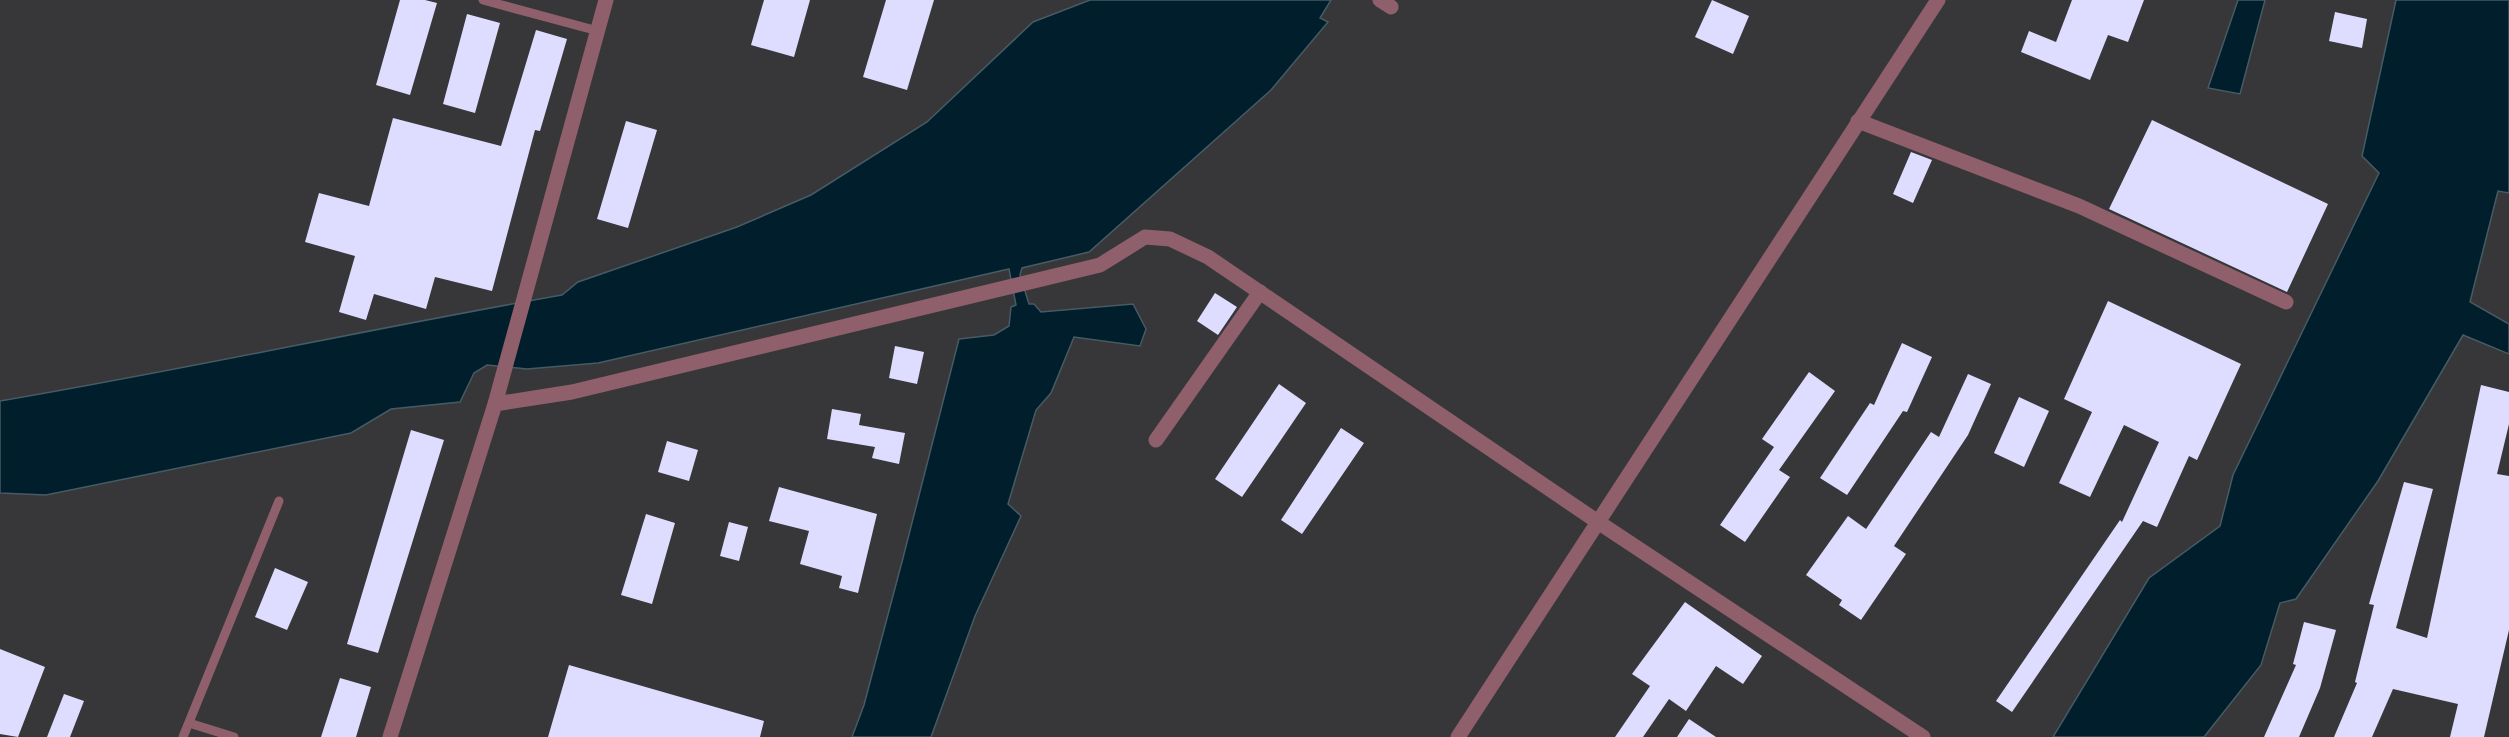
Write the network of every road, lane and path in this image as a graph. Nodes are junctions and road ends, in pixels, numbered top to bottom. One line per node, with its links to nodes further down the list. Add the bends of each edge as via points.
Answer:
1 (483, 0): 4 (lane)
2 (606, 0): 4 (street)
3 (1938, 0): 5 (street)
4 (598, 31): 8 (street)
5 (1858, 121): 7 (street, via 2079,206); 11 (street)
6 (1260, 292): 8 (street, via 1208,257 1170,239 1145,237 1100,265 572,392); 9 (street); 11 (street)
7 (2286, 302)
8 (495, 404): 15 (street)
9 (1156, 440)
10 (279, 501): 12 (lane)
11 (1598, 522): 16 (street); 17 (street)
12 (189, 723): 13 (lane); 14 (lane)
13 (183, 737)
14 (234, 737)
15 (390, 737)
16 (1458, 737)
17 (1923, 737)

